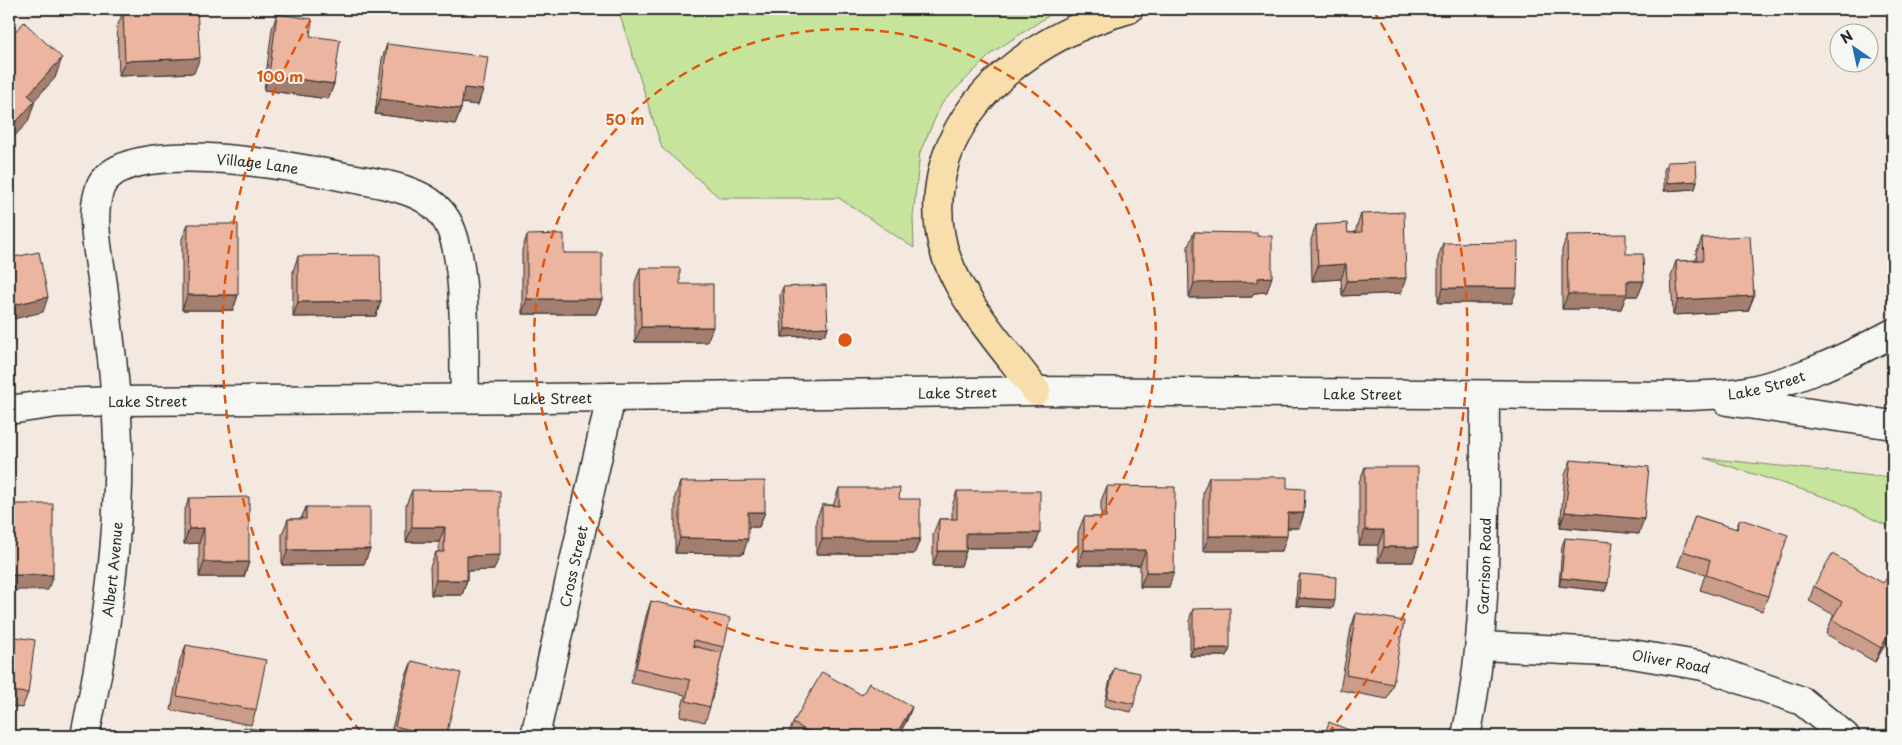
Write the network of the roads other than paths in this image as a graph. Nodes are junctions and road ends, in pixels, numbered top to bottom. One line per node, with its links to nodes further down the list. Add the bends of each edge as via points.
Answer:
1 (1130, 9): 3 (highway, via 1098,19 1056,39 995,82 955,134 942,170 939,217 947,258 969,302)
2 (1893, 333): 5 (street, Lake Street, via 1832,363 1774,384 1734,393)
3 (1036, 391): 4 (street, Lake Street); 6 (street, Lake Street)
4 (1485, 395): 5 (street, Lake Street); 11 (street, Garrison Road)
5 (1688, 396): 10 (street)
6 (612, 397): 7 (street, Lake Street); 13 (street, Cross Street)
7 (465, 398): 8 (street, Lake Street); 8 (street, Village Lane, via 461,264 447,220 437,208 413,193 392,186 295,167 178,157 145,160 122,168 106,176 99,190 96,242)
8 (116, 401): 9 (street, Lake Street, via 57,403); 12 (street, Albert Avenue, via 115,550 107,618)
9 (9, 410)
10 (1893, 425)
11 (1481, 646): 14 (street, Garrison Road); 15 (street, Oliver Road, via 1626,653 1704,666 1802,702)
12 (84, 736)
13 (536, 736)
14 (1466, 736)
15 (1845, 736)

